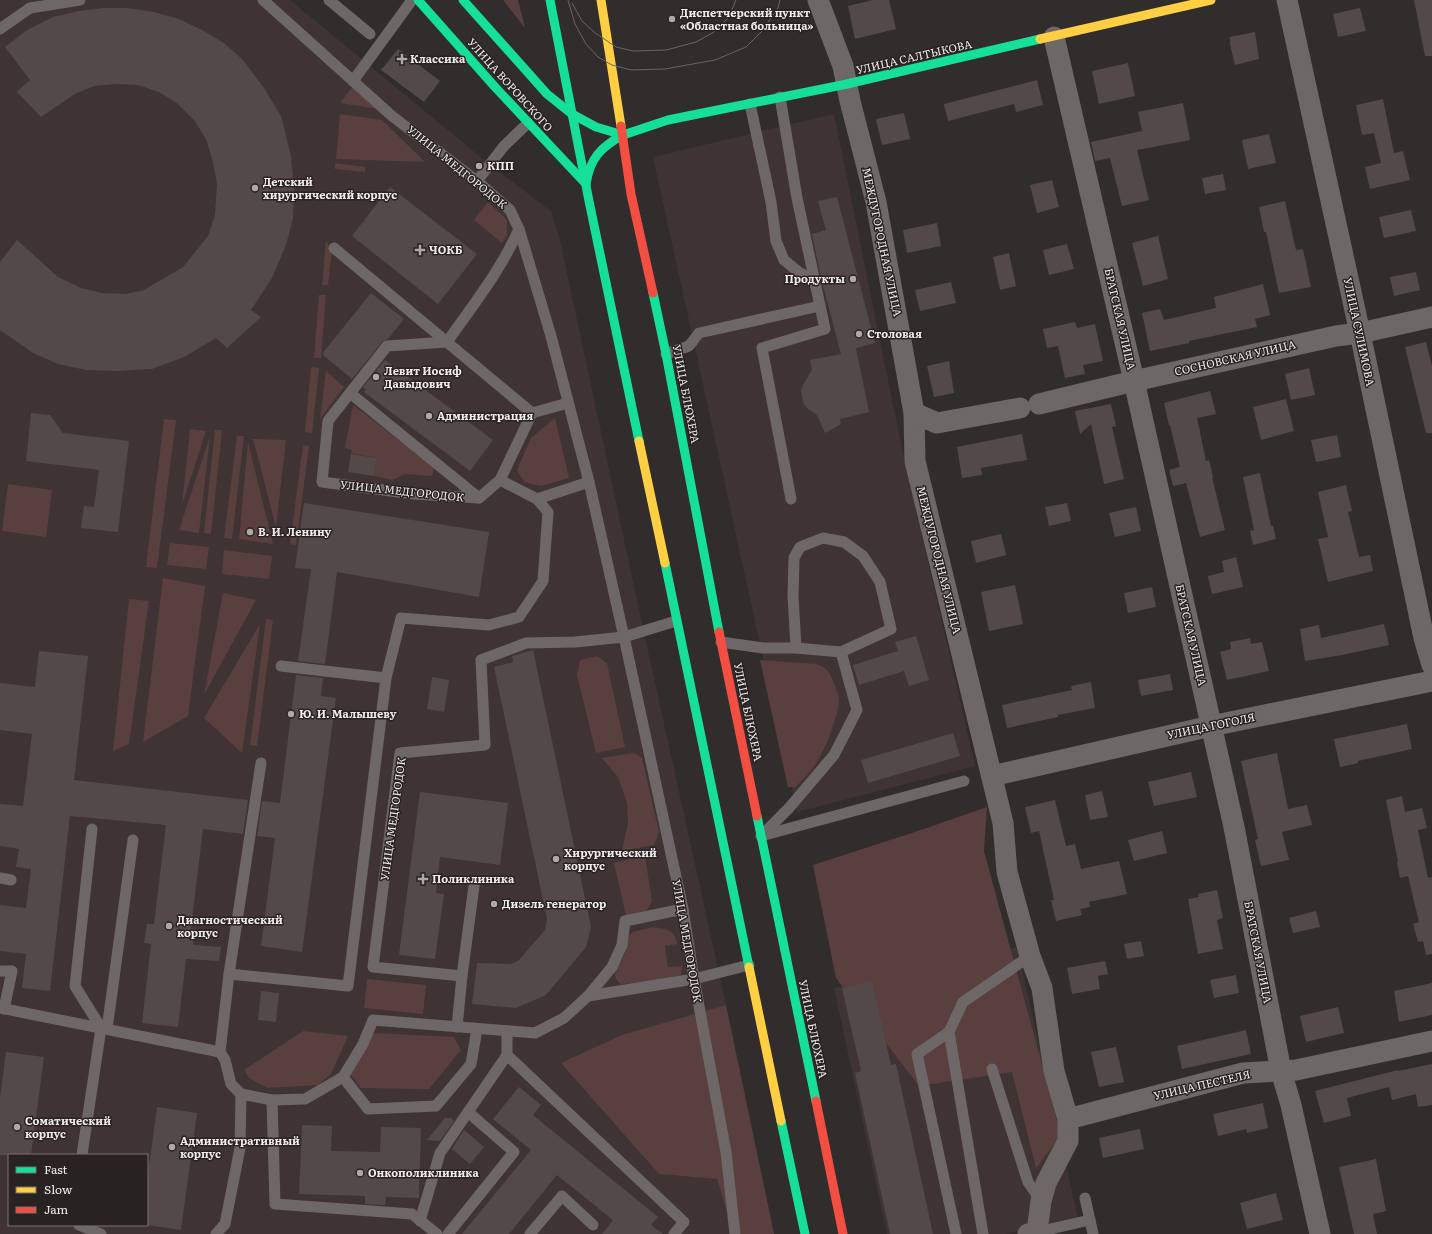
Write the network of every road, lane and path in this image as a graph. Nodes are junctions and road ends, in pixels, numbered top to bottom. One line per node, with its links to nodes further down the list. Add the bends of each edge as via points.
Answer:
1 (80, 0): 12 (lane, via 30,8)
2 (263, 0): 15 (lane, УЛИЦА МЕДГОРОДОК)
3 (329, 0): 13 (lane)
4 (412, 0): 15 (lane)
5 (418, 0): 20 (main road, УЛИЦА ВОРОВСКОГО)
6 (463, 0): 19 (main road, УЛИЦА ВОРОВСКОГО, via 547,94)
7 (550, 0): 19 (main road)
8 (601, 0): 21 (main road, УЛИЦА БЛЮХЕРА)
9 (818, 0): 16 (street, МЕЖДУГОРОДНАЯ УЛИЦА, via 843,66)
10 (1211, 0): 14 (main road, УЛИЦА САЛТЫКОВА)
11 (1286, 0): 29 (street, УЛИЦА СУЛИМОВА)
12 (0, 29)
13 (370, 34)
14 (1054, 37): 16 (main road, УЛИЦА САЛТЫКОВА); 32 (street, БРАТСКАЯ УЛИЦА)
15 (353, 81): 22 (lane, УЛИЦА МЕДГОРОДОК, via 392,116)
16 (847, 84): 17 (main road, УЛИЦА САЛТЫКОВА); 36 (street, МЕЖДУГОРОДНАЯ УЛИЦА, via 876,202)
17 (780, 97): 18 (main road, УЛИЦА САЛТЫКОВА); 26 (lane)
18 (750, 104): 21 (main road, УЛИЦА САЛТЫКОВА, via 668,120); 26 (lane, via 770,195 776,241 784,260)
19 (572, 114): 21 (main road, УЛИЦА ВОРОВСКОГО, via 606,131); 23 (main road)
20 (528, 123): 22 (lane, via 504,146); 23 (main road, УЛИЦА ВОРОВСКОГО)
21 (623, 135): 23 (main road, УЛИЦА САЛТЫКОВА, via 610,142 600,152 591,165); 31 (main road, УЛИЦА БЛЮХЕРА, via 631,194)
22 (477, 181): 24 (lane, УЛИЦА МЕДГОРОДОК, via 510,210)
23 (586, 184): 42 (main road)
24 (519, 229): 30 (lane, via 510,250); 34 (lane, УЛИЦА МЕДГОРОДОК)
25 (334, 248): 30 (lane)
26 (814, 280): 27 (lane)
27 (820, 306): 31 (lane, via 699,333 689,346); 41 (lane, via 825,329 762,348)
28 (1432, 316): 29 (street, СОСНОВСКАЯ УЛИЦА)
29 (1360, 333): 32 (street, СОСНОВСКАЯ УЛИЦА, via 1336,336); 47 (street, УЛИЦА СУЛИМОВА, via 1424,638)
30 (447, 342): 33 (lane, via 387,346); 35 (lane)
31 (666, 354): 44 (main road, УЛИЦА БЛЮХЕРА)
32 (1134, 381): 36 (street, СОСНОВСКАЯ УЛИЦА, via 1030,406 937,423); 51 (street, БРАТСКАЯ УЛИЦА)
33 (350, 393): 39 (lane); 39 (lane, УЛИЦА МЕДГОРОДОК, via 328,422 322,482 414,494)
34 (568, 403): 35 (lane); 38 (lane, УЛИЦА МЕДГОРОДОК)
35 (532, 413): 37 (lane)
36 (914, 413): 53 (street, МЕЖДУГОРОДНАЯ УЛИЦА, via 915,461)
37 (500, 480): 39 (lane, УЛИЦА МЕДГОРОДОК); 40 (lane)
38 (589, 482): 40 (lane); 43 (lane, УЛИЦА МЕДГОРОДОК)
39 (479, 498)
40 (537, 499): 49 (lane, via 548,512 543,581 520,617 489,625 401,618)
41 (791, 499)
42 (676, 621): 43 (lane, УЛИЦА МЕДГОРОДОК); 61 (main road)
43 (624, 637): 59 (lane, УЛИЦА МЕДГОРОДОК); 64 (lane, УЛИЦА МЕДГОРОДОК, via 526,643 481,660 485,745 400,753 373,967)
44 (721, 642): 45 (lane, via 763,648); 56 (main road, УЛИЦА БЛЮХЕРА)
45 (796, 648): 46 (lane); 46 (lane, via 792,596 794,558 800,547 823,538 844,542 863,556 880,582 891,630)
46 (841, 652): 56 (lane, via 857,710 834,755 789,808)
47 (1432, 665)
48 (281, 666): 49 (lane)
49 (386, 678): 63 (lane, via 348,986)
50 (1432, 681): 51 (street, УЛИЦА ГОГОЛЯ)
51 (1211, 726): 53 (street, УЛИЦА ГОГОЛЯ); 77 (street, БРАТСКАЯ УЛИЦА, via 1234,827)
52 (261, 763): 63 (lane)
53 (992, 776): 60 (street, МЕЖДУГОРОДНАЯ УЛИЦА, via 1003,823 1007,872)
54 (964, 781): 56 (lane)
55 (92, 828): 69 (lane, via 75,986)
56 (761, 836): 99 (main road, УЛИЦА БЛЮХЕРА)
57 (133, 840): 69 (lane)
58 (474, 886): 64 (lane)
59 (683, 909): 65 (lane, УЛИЦА МЕДГОРОДОК); 66 (lane, via 625,921 622,945 612,967)
60 (1030, 956): 72 (lane, via 963,1002); 82 (street, МЕЖДУГОРОДНАЯ УЛИЦА, via 1042,988 1054,1071)
61 (749, 965): 65 (lane); 98 (main road)
62 (0, 971): 67 (lane, via 12,971)
63 (229, 974): 74 (lane)
64 (462, 976): 68 (lane)
65 (694, 979): 66 (lane); 97 (lane, УЛИЦА МЕДГОРОДОК, via 726,1152)
66 (588, 996): 71 (lane, via 564,1018 535,1033)
67 (2, 1008): 69 (lane)
68 (457, 1027): 70 (lane); 78 (lane, via 373,1020 363,1044)
69 (104, 1029): 74 (lane); 83 (lane)
70 (477, 1029): 71 (lane); 78 (lane, via 471,1064 436,1106 368,1109)
71 (507, 1031): 75 (lane)
72 (949, 1032): 100 (lane, via 916,1054); 101 (lane)
73 (1432, 1041): 77 (street, УЛИЦА ПЕСТЕЛЯ)
74 (220, 1052): 79 (lane, via 225,1060 231,1084)
75 (507, 1055): 81 (lane); 96 (lane, via 684,1222)
76 (992, 1069): 85 (lane, via 1028,1182)
77 (1281, 1071): 82 (street, УЛИЦА ПЕСТЕЛЯ, via 1242,1073); 103 (street, БРАТСКАЯ УЛИЦА)
78 (343, 1077): 80 (lane, via 305,1100)
79 (241, 1094): 80 (lane); 92 (lane, via 240,1148 225,1224)
80 (272, 1100): 87 (lane, via 275,1204 412,1214)
81 (468, 1112): 87 (lane, via 440,1153); 94 (lane, via 514,1152)
82 (1068, 1119): 85 (street, МЕЖДУГОРОДНАЯ УЛИЦА, via 1068,1140 1046,1184)
83 (82, 1154)
84 (1085, 1198): 86 (lane)
85 (1041, 1201): 90 (street, МЕЖДУГОРОДНАЯ УЛИЦА)
86 (1090, 1220): 90 (lane); 102 (lane)
87 (420, 1221): 93 (lane)
88 (594, 1225): 95 (lane, via 562,1196)
89 (81, 1226): 91 (lane)
90 (1034, 1233)
91 (101, 1234)
92 (216, 1234)
93 (437, 1234)
94 (448, 1234)
95 (530, 1234)
96 (674, 1234)
97 (736, 1234)
98 (805, 1234)
99 (843, 1234)
100 (956, 1234)
101 (983, 1234)
102 (1093, 1234)
103 (1320, 1234)

